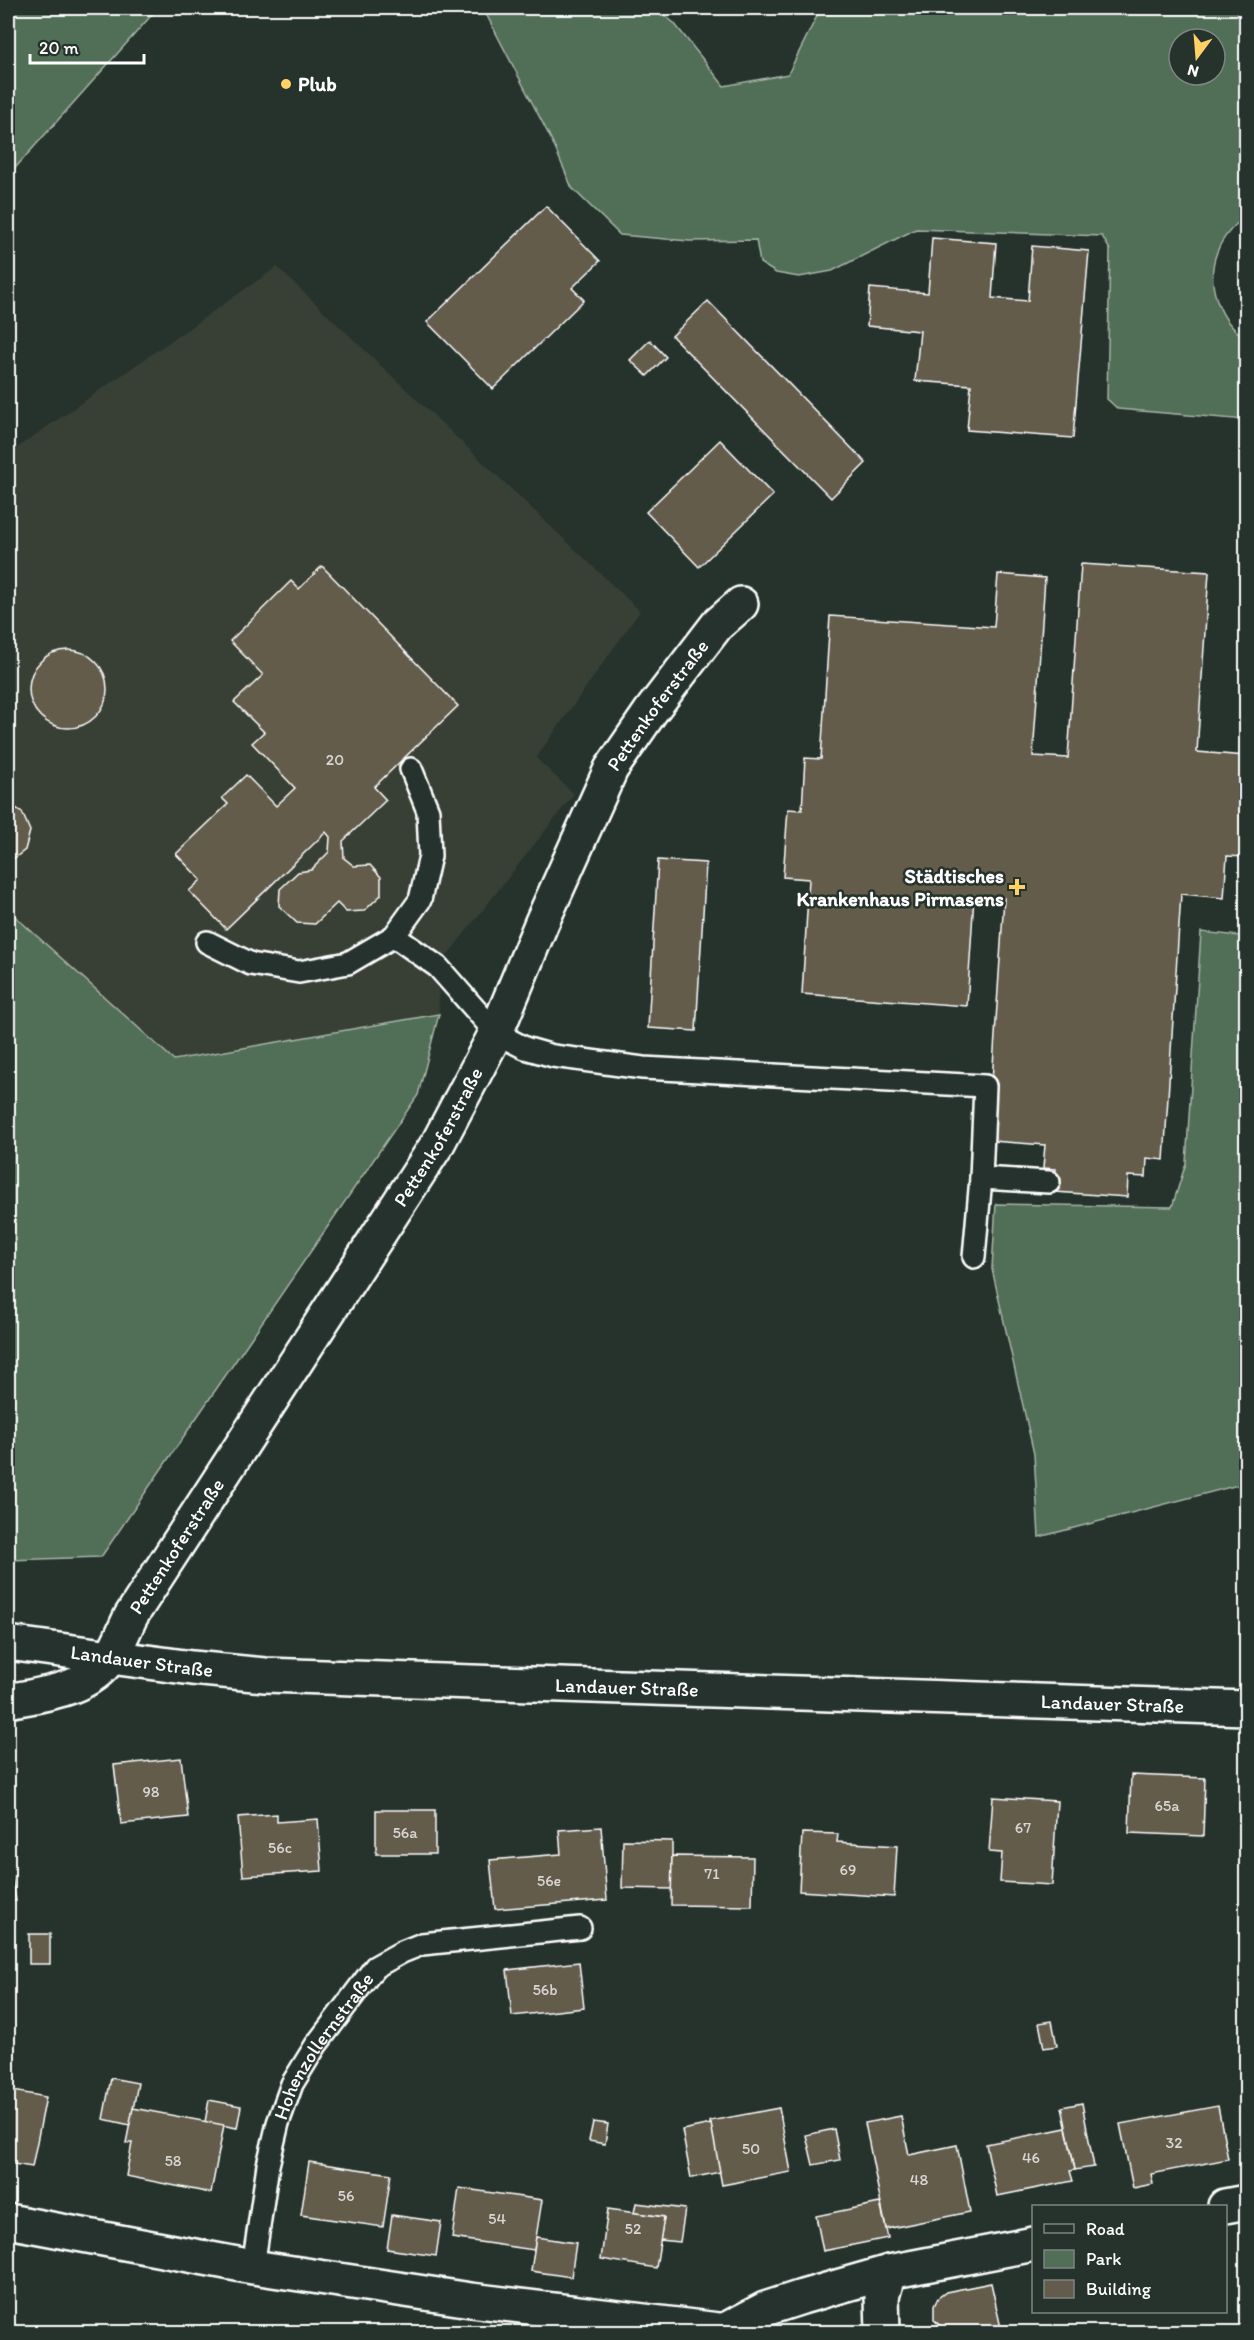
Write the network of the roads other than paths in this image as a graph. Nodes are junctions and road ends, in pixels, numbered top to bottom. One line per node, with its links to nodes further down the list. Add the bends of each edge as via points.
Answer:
1 (741, 604): 5 (street, Pettenkoferstraße, via 717,625 611,769)
2 (411, 770): 3 (lane, via 428,811 430,856 420,900)
3 (394, 936): 4 (lane, via 348,963 298,972 251,964); 5 (lane, via 438,967)
4 (207, 942)
5 (496, 1033): 6 (lane, via 525,1048 553,1056 643,1068 985,1086); 10 (street, Pettenkoferstraße, via 438,1143 131,1616)
6 (981, 1178): 7 (lane); 8 (lane)
7 (1049, 1182)
8 (974, 1257)
9 (8, 1643): 10 (street, Landauer Straße)
10 (110, 1658): 11 (street, Pettenkoferstraße, via 95,1675 78,1684); 12 (street, Landauer Straße, via 265,1675)
11 (8, 1701)
12 (1246, 1708)
13 (580, 1928): 18 (lane, Hohenzollernstraße, via 422,1944 375,1967 316,2044 292,2084 268,2165)
14 (1246, 2202): 15 (street)
15 (1227, 2206)
16 (8, 2222): 18 (street)
17 (1032, 2244): 19 (street)
18 (253, 2267): 20 (street, via 471,2300)
19 (889, 2272): 20 (street, via 765,2309); 21 (street, via 882,2297)
20 (729, 2332)
21 (884, 2332)

